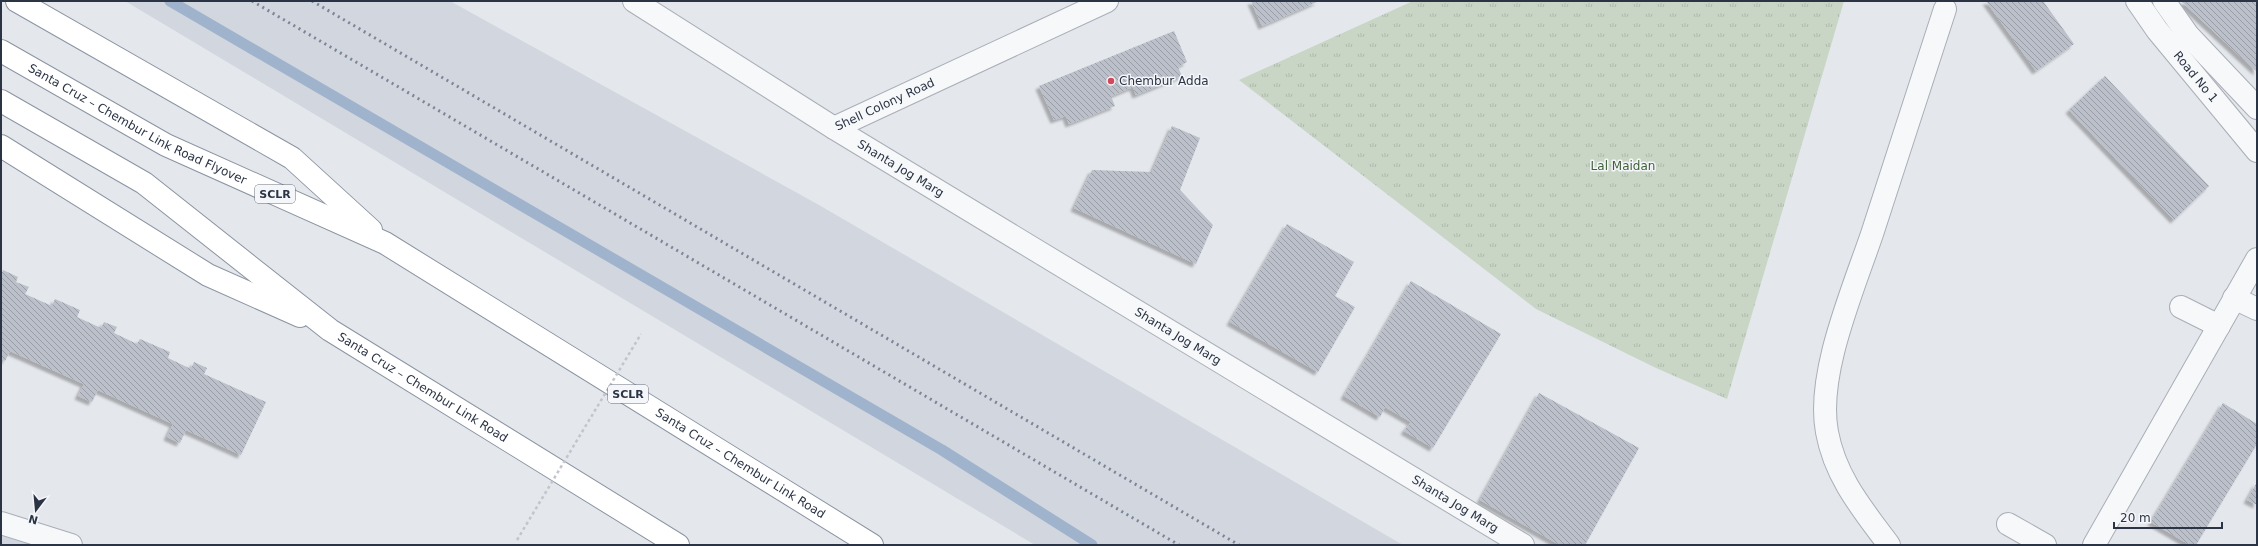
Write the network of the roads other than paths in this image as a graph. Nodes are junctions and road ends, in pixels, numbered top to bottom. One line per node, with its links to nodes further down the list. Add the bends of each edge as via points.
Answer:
1 (17, 1): 13 (highway, via 292,158)
2 (1107, 1): 10 (street, Shell Colony Road)
3 (2137, 1): 12 (street, Road No 1, via 2157,30)
4 (2164, 1): 9 (street, via 2188,35)
5 (646, 4): 10 (street, Shell Colony Road)
6 (1945, 10): 26 (street, via 1835,345 1824,404 1827,433 1847,488)
7 (1, 51): 13 (highway, Santa Cruz – Chembur Link Road Flyover / SCLR, via 166,145)
8 (1, 100): 19 (highway, via 144,183)
9 (2257, 108)
10 (834, 128): 25 (street, Shanta Jog Marg)
11 (1, 146): 19 (highway, via 208,275)
12 (2257, 151)
13 (385, 244): 24 (highway, Santa Cruz – Chembur Link Road / SCLR)
14 (2257, 259): 15 (street)
15 (2234, 298): 17 (street); 18 (street)
16 (2181, 307): 18 (street)
17 (2257, 309)
18 (2219, 326): 28 (street)
19 (330, 330): 23 (highway, Santa Cruz – Chembur Link Road)
20 (1, 523): 22 (street)
21 (2008, 524): 27 (street)
22 (71, 545)
23 (678, 545)
24 (872, 545)
25 (1522, 545)
26 (1889, 545)
27 (2045, 545)
28 (2094, 545)

